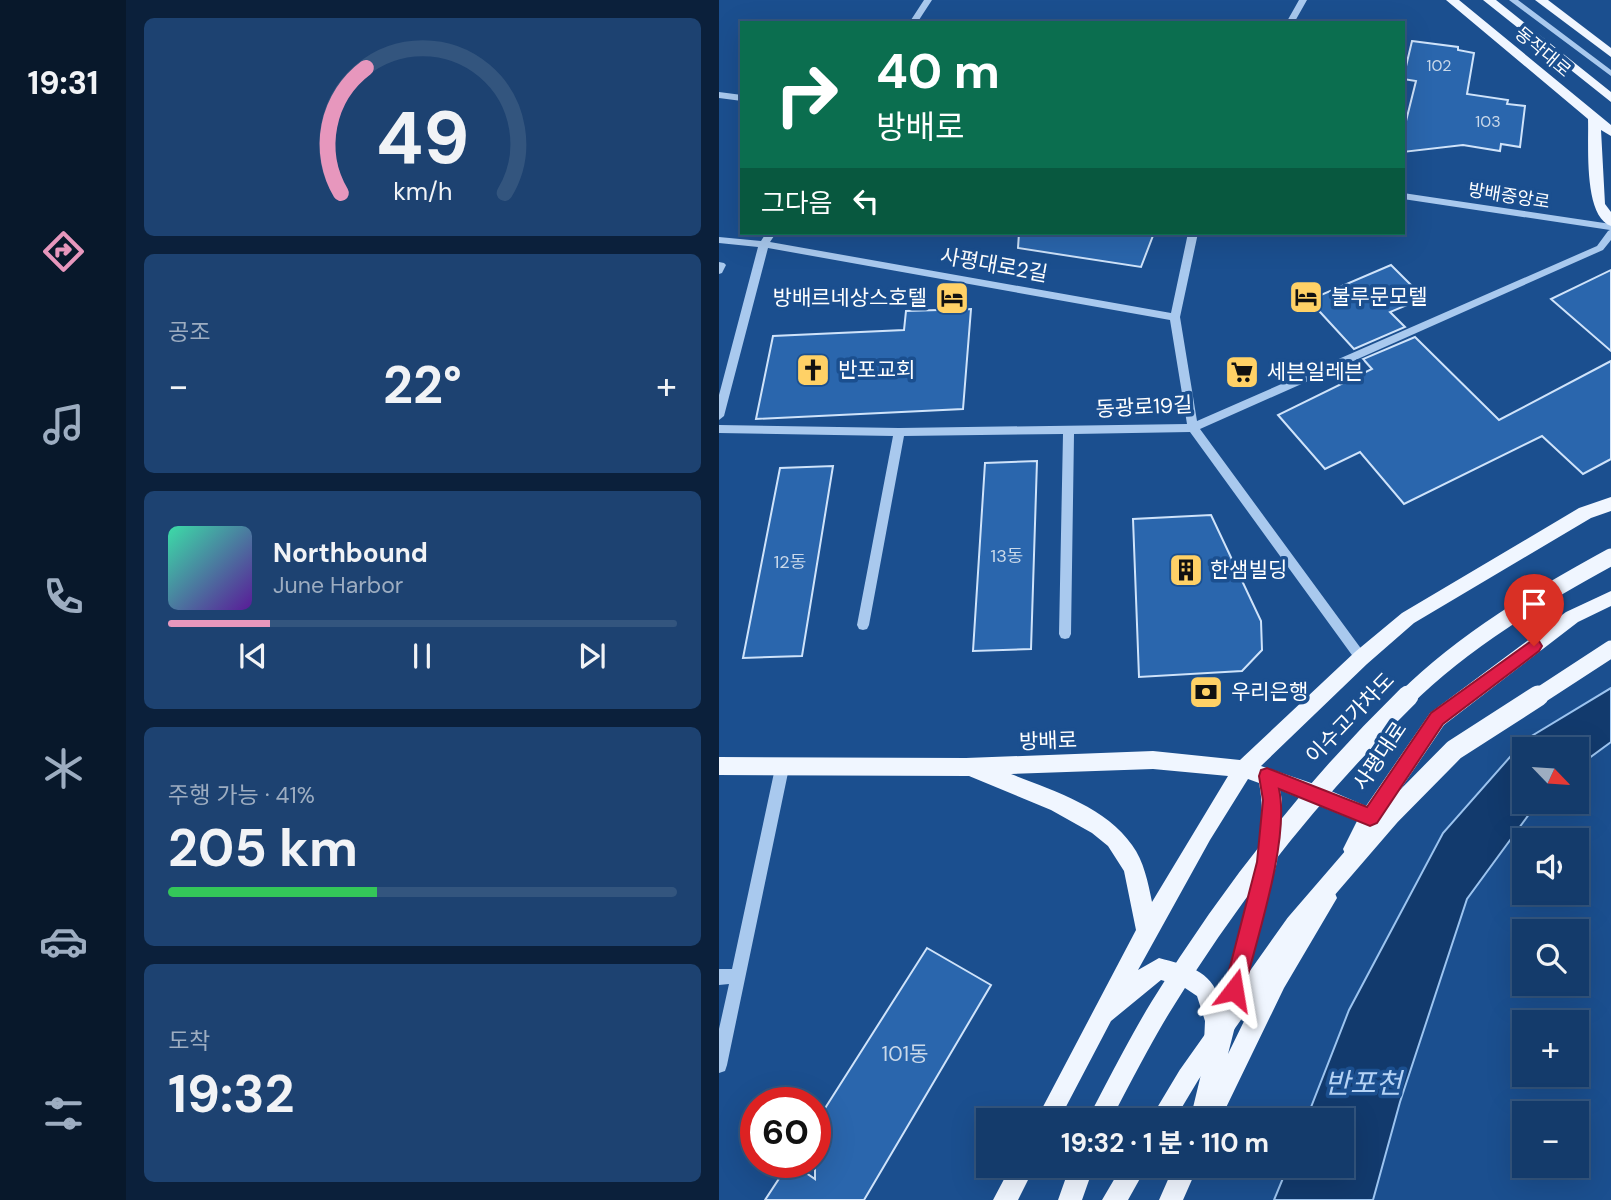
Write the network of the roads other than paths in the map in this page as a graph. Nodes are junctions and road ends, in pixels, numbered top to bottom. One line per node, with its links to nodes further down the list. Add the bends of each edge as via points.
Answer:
1 (922, 0): 2 (street)
2 (928, 0): 8 (street)
3 (1302, 0): 9 (street)
4 (1452, 0): 15 (main road, 동작대로)
5 (1489, 0): 14 (main road, 동작대로)
6 (1513, 0): 11 (street, 동작대로)
7 (1541, 0): 10 (main road, 동작대로)
8 (914, 21)
9 (1290, 21)
10 (1611, 54)
11 (1611, 74)
12 (719, 95): 13 (street)
13 (740, 98)
14 (1611, 98)
15 (1594, 118): 16 (main road, 동작대로); 18 (main road, via 1598,204)
16 (1611, 132)
17 (1405, 196): 18 (street, 방배중앙로)
18 (1611, 225)
19 (1611, 233): 26 (street, 동광로19길, via 1600,248)
20 (770, 235): 23 (street)
21 (1193, 235): 24 (street)
22 (719, 240): 23 (street, 사평대로2길)
23 (764, 244): 24 (street, 사평대로2길); 25 (street)
24 (1175, 317): 26 (street)
25 (719, 416)
26 (1193, 428): 28 (street, 동광로19길); 36 (street)
27 (719, 429): 29 (street, 동광로19길)
28 (1069, 429): 29 (street, 동광로19길); 34 (street)
29 (899, 432): 33 (street)
30 (1611, 505): 36 (main road, via 1585,513 1408,618)
31 (1611, 557): 50 (main road, 이수고가차도, bridge, via 1505,619 1424,680 1340,761 1248,876 1160,1009)
32 (1611, 598): 42 (main road, 사평대로, via 1572,617 1437,719)
33 (863, 625)
34 (1065, 634)
35 (1611, 649): 51 (main road, bridge, via 1454,750 1390,815 1296,924)
36 (1361, 658): 40 (main road)
37 (719, 766): 39 (main road, 방배로)
38 (966, 767): 39 (main road, 방배로); 40 (main road, 방배로, via 1153,760); 43 (main road, via 1026,789 1112,837 1126,853)
39 (782, 768): 44 (street)
40 (1244, 769): 41 (main road, 방배로); 43 (main road)
41 (1267, 776): 42 (main road, 방배로); 48 (main road, via 1272,800 1267,862)
42 (1370, 817): 53 (main road, 사평대로, via 1276,980)
43 (1147, 931): 46 (main road)
44 (738, 976): 45 (street); 47 (lane)
45 (719, 977)
46 (1097, 1021): 48 (main road, via 1159,969 1187,976 1206,989 1216,1021); 49 (main road)
47 (719, 1065)
48 (1214, 1066): 52 (main road)
49 (1052, 1108)
50 (1106, 1108)
51 (1169, 1108)
52 (1202, 1108)
53 (1214, 1108)
54 (1017, 1178): 58 (main road)
55 (1078, 1178): 59 (main road)
56 (1128, 1178): 60 (main road)
57 (1181, 1178): 61 (main road)
58 (1005, 1200)
59 (1070, 1200)
60 (1114, 1200)
61 (1171, 1200)

